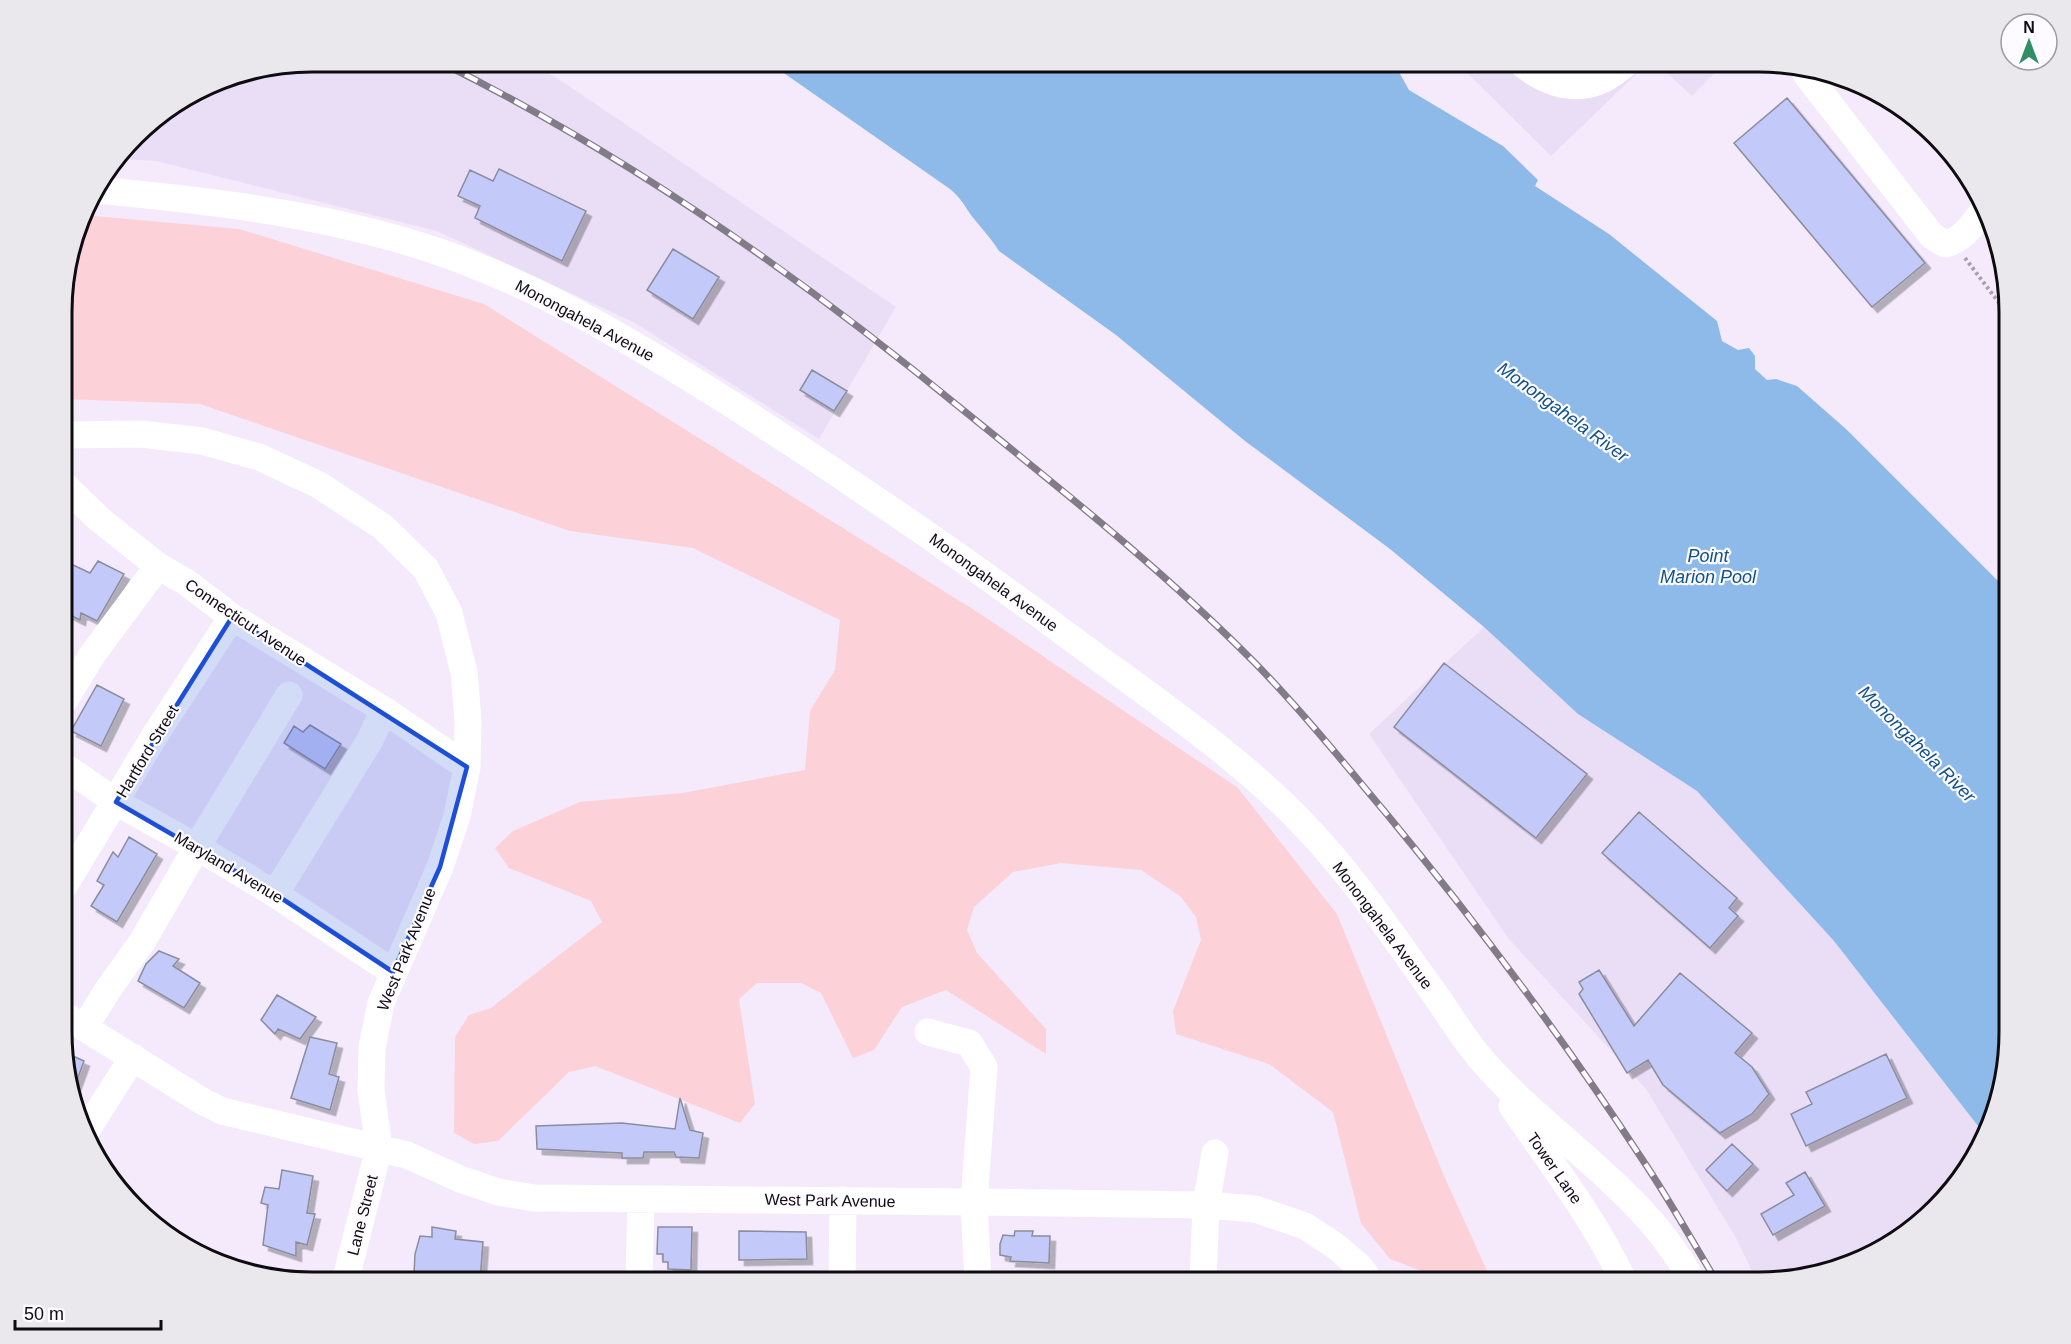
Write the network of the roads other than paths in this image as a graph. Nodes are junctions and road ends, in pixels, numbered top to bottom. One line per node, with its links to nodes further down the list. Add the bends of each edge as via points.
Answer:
1 (1532, 72): 2 (street, via 1569,86 1598,82)
2 (1613, 72)
3 (1812, 78): 5 (street, via 1932,236 1945,244 1960,239)
4 (105, 191): 23 (street, Monongahela Avenue, via 231,204 420,246 508,279 687,376 829,466 995,582 1239,764 1304,824 1358,887)
5 (1979, 216)
6 (72, 435): 13 (street, West Park Avenue, via 141,434 202,441 259,457 319,485 383,527 426,569 449,613 464,672)
7 (72, 493): 8 (street, Connecticut Avenue)
8 (159, 566): 9 (street, Connecticut Avenue); 10 (street)
9 (232, 617): 12 (street, Connecticut Avenue); 15 (street, Hartford Street)
10 (72, 688)
11 (289, 695): 16 (street)
12 (384, 710): 13 (street, Connecticut Avenue); 18 (street, via 370,740)
13 (466, 767): 19 (street, West Park Avenue, via 457,816 440,867)
14 (72, 772): 15 (street, Maryland Avenue)
15 (116, 802): 16 (street, Maryland Avenue); 17 (street, Hartford Street)
16 (197, 847): 18 (street, Maryland Avenue); 20 (street, via 142,942 109,988)
17 (72, 873)
18 (275, 894): 19 (street, Maryland Avenue)
19 (393, 972): 25 (street, West Park Avenue, via 381,1003 372,1048 371,1090)
20 (74, 1022): 22 (street)
21 (928, 1032): 29 (street, via 969,1044 984,1067)
22 (133, 1057): 24 (street); 25 (street, via 222,1111)
23 (1480, 1057): 37 (street, Tower Lane, via 1581,1204); 38 (street, Monongahela Avenue, via 1649,1218)
24 (90, 1124)
25 (379, 1148): 27 (street, West Park Avenue, via 407,1155 498,1192 534,1198); 31 (street, Lane Street)
26 (1215, 1153): 30 (street)
27 (641, 1199): 28 (street, West Park Avenue); 32 (street)
28 (843, 1200): 29 (street, West Park Avenue); 33 (street)
29 (974, 1202): 30 (street, West Park Avenue); 34 (street)
30 (1206, 1205): 35 (street); 36 (street, West Park Avenue, via 1255,1209 1305,1226)
31 (348, 1272)
32 (639, 1272)
33 (842, 1272)
34 (978, 1272)
35 (1203, 1272)
36 (1364, 1272)
37 (1619, 1272)
38 (1688, 1272)

